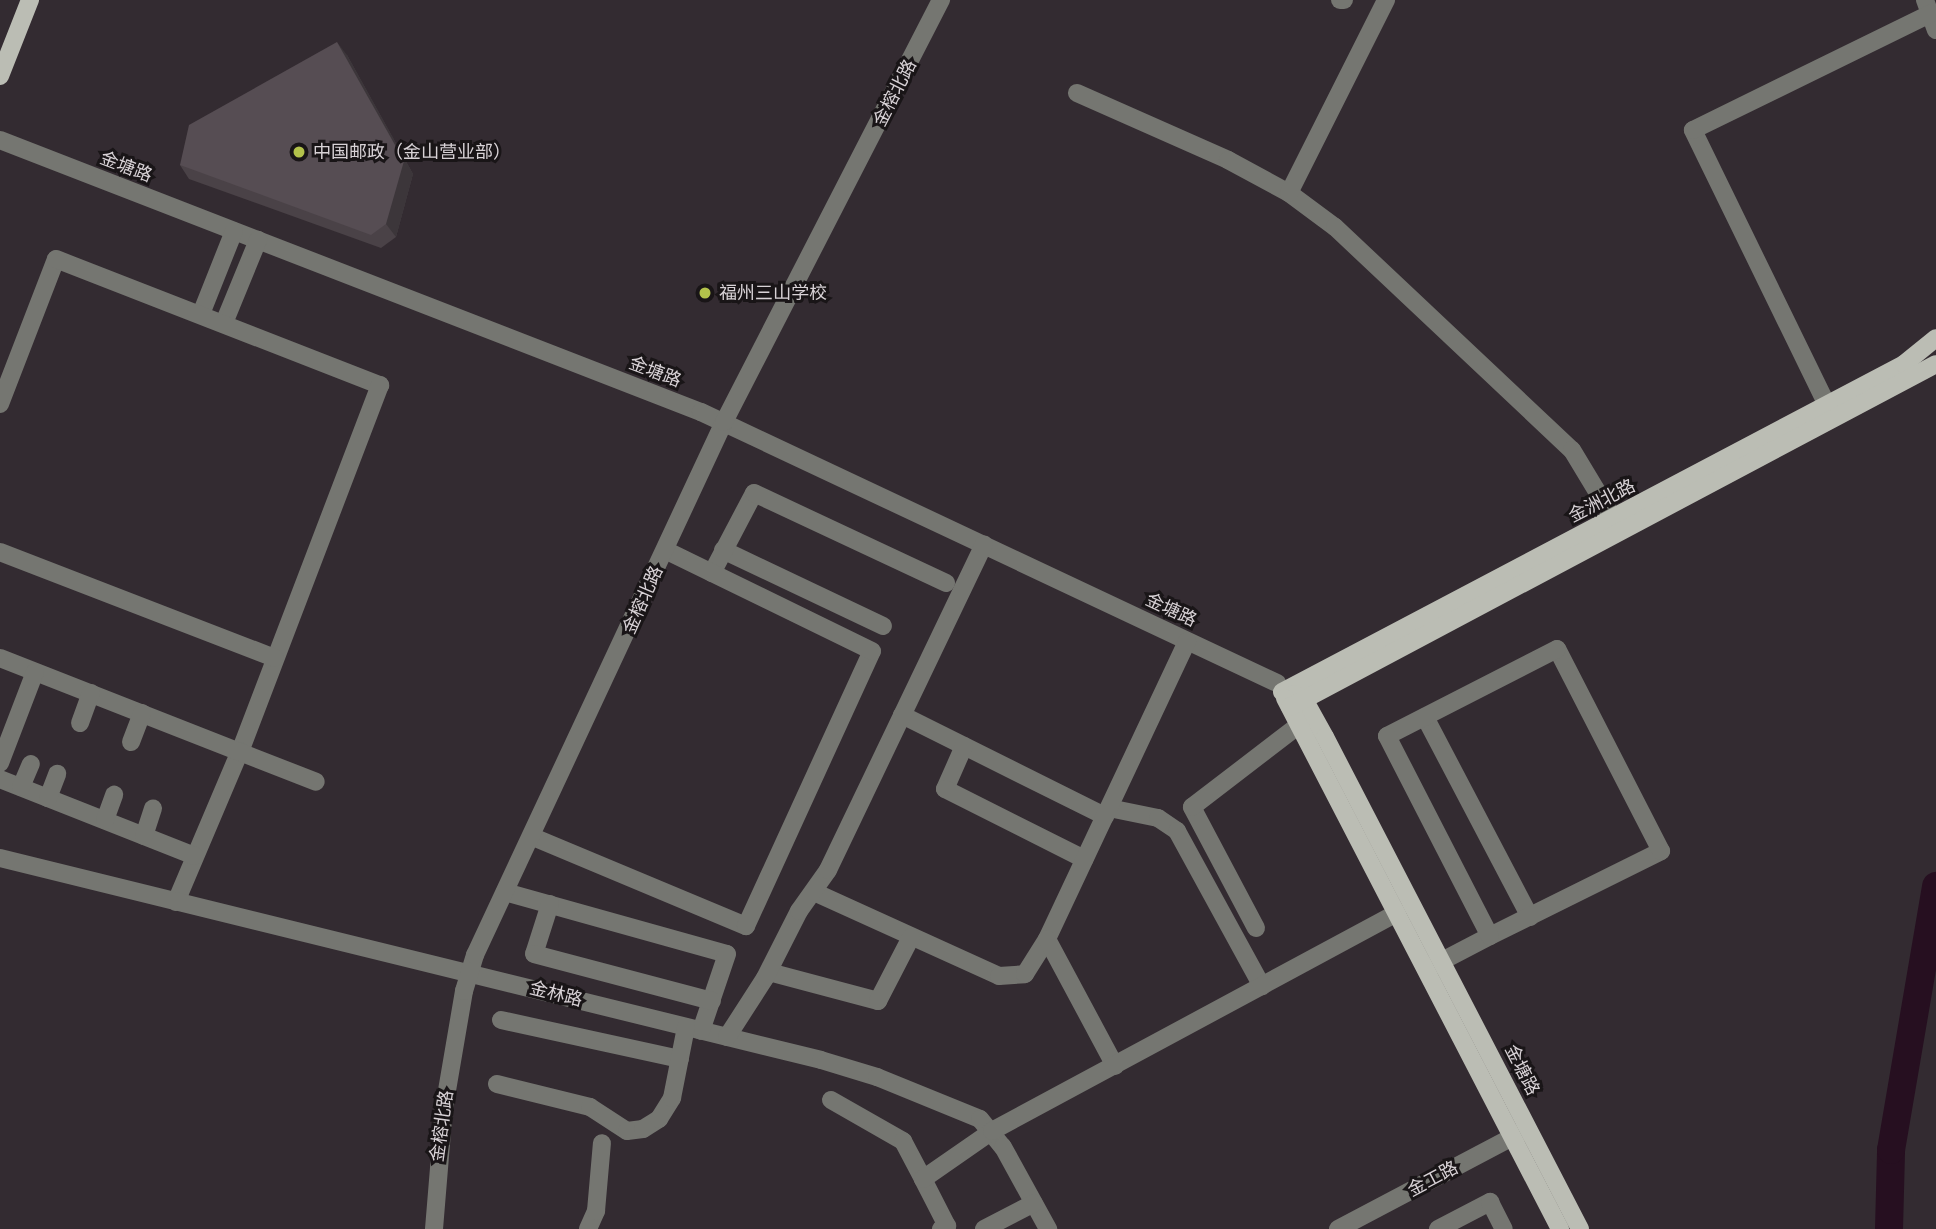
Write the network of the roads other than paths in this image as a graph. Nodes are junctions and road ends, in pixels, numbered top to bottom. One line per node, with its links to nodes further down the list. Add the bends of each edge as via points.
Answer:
1 (30, 0): 5 (main road)
2 (941, 0): 17 (street, 金榕北路)
3 (1386, 0): 8 (street)
4 (1930, 15): 16 (street, via 1693,130)
5 (0, 76)
6 (1077, 93): 8 (street, via 1228,160)
7 (0, 140): 9 (street, 金塘路)
8 (1289, 193): 18 (street, via 1335,227 1572,450)
9 (234, 231): 10 (street, 金塘路); 11 (street)
10 (258, 240): 12 (street); 17 (street, 金塘路)
11 (201, 314): 12 (street); 15 (street, via 57,258)
12 (224, 323): 28 (street, via 380,385)
13 (1936, 338): 16 (main road, 金洲北路, via 1916,357)
14 (1936, 364): 18 (main road, 金洲北路)
15 (0, 404)
16 (1827, 405): 18 (main road, 金洲北路)
17 (723, 422): 19 (street, 金塘路); 20 (street, 金榕北路)
18 (1618, 526): 31 (main road, 金洲北路)
19 (984, 545): 26 (street, 金塘路); 33 (street)
20 (666, 550): 23 (street); 53 (street, 金榕北路)
21 (723, 550): 23 (street); 24 (street, via 746,502 758,493); 25 (street)
22 (0, 552): 28 (street)
23 (712, 573): 53 (street, via 872,651 746,926)
24 (946, 583)
25 (883, 626)
26 (1187, 641): 31 (street, 金塘路); 50 (street)
27 (0, 658): 29 (street)
28 (274, 659): 40 (street)
29 (35, 672): 30 (street); 37 (street)
30 (91, 694): 32 (street); 35 (street)
31 (1288, 694): 36 (main road, 金塘路); 67 (main road, 金塘路)
32 (142, 713): 38 (street); 40 (street)
33 (902, 715): 39 (street); 58 (street)
34 (1425, 717): 62 (street); 62 (street, via 1557,649 1661,851); 64 (street, via 1387,736)
35 (80, 723)
36 (1300, 725): 61 (main road, 金塘路); 63 (street, via 1192,807)
37 (5, 735): 41 (street)
38 (131, 741)
39 (964, 746): 50 (street); 56 (street, via 945,789)
40 (240, 751): 45 (street); 54 (street)
41 (0, 764)
42 (31, 764): 46 (street)
43 (57, 774): 48 (street)
44 (0, 779): 46 (street)
45 (316, 782)
46 (22, 787): 48 (street)
47 (114, 796): 51 (street)
48 (48, 798): 51 (street)
49 (153, 808): 52 (street)
50 (1107, 812): 56 (street); 70 (street, via 1158,818 1177,831)
51 (105, 820): 52 (street)
52 (144, 836): 54 (street)
53 (533, 837): 57 (street, 金榕北路)
54 (194, 856): 59 (street)
55 (0, 858): 59 (street, 金林路)
56 (1084, 859): 66 (street)
57 (505, 892): 60 (street); 68 (street, 金榕北路)
58 (814, 892): 65 (street); 69 (street, via 799,911)
59 (176, 902): 68 (street, 金林路)
60 (550, 904): 71 (street, via 727,954); 71 (street, via 534,954)
61 (1397, 913): 67 (main road, 金塘路); 70 (street)
62 (1530, 917): 64 (street)
63 (1256, 928)
64 (1490, 936): 67 (street)
65 (911, 937): 66 (street, via 1007,978 1026,974); 69 (street, via 878,1001)
66 (1047, 939): 76 (street)
67 (1434, 965): 79 (main road, 金塘路); 81 (main road, 金塘路)
68 (469, 972): 73 (street, 金林路); 86 (street, 金榕北路, via 439,1139)
69 (769, 972): 74 (street)
70 (1262, 986): 76 (street)
71 (712, 1001): 73 (street)
72 (501, 1020): 75 (street)
73 (694, 1029): 74 (street, 金林路); 75 (street)
74 (727, 1037): 80 (street, 金林路, via 889,1082 966,1111)
75 (680, 1059): 77 (street, via 665,1112 652,1125 635,1131 621,1129 590,1107)
76 (1115, 1066): 80 (street)
77 (497, 1084)
78 (831, 1100): 83 (street, via 903,1141)
79 (1529, 1128): 81 (street, 金工路); 94 (main road, 金塘路)
80 (992, 1131): 83 (street); 84 (street, 金林路)
81 (1512, 1137): 90 (street, 金工路); 93 (main road, 金塘路)
82 (602, 1143): 87 (street, via 596,1210)
83 (923, 1179): 88 (street, via 947,1226)
84 (1034, 1203): 85 (street); 89 (street, 金林路)
85 (996, 1226)
86 (434, 1229)
87 (588, 1229)
88 (941, 1229)
89 (1048, 1229)
90 (1338, 1229)
91 (1438, 1229): 92 (street, via 1490,1202)
92 (1504, 1229)
93 (1560, 1229)
94 (1580, 1229)

